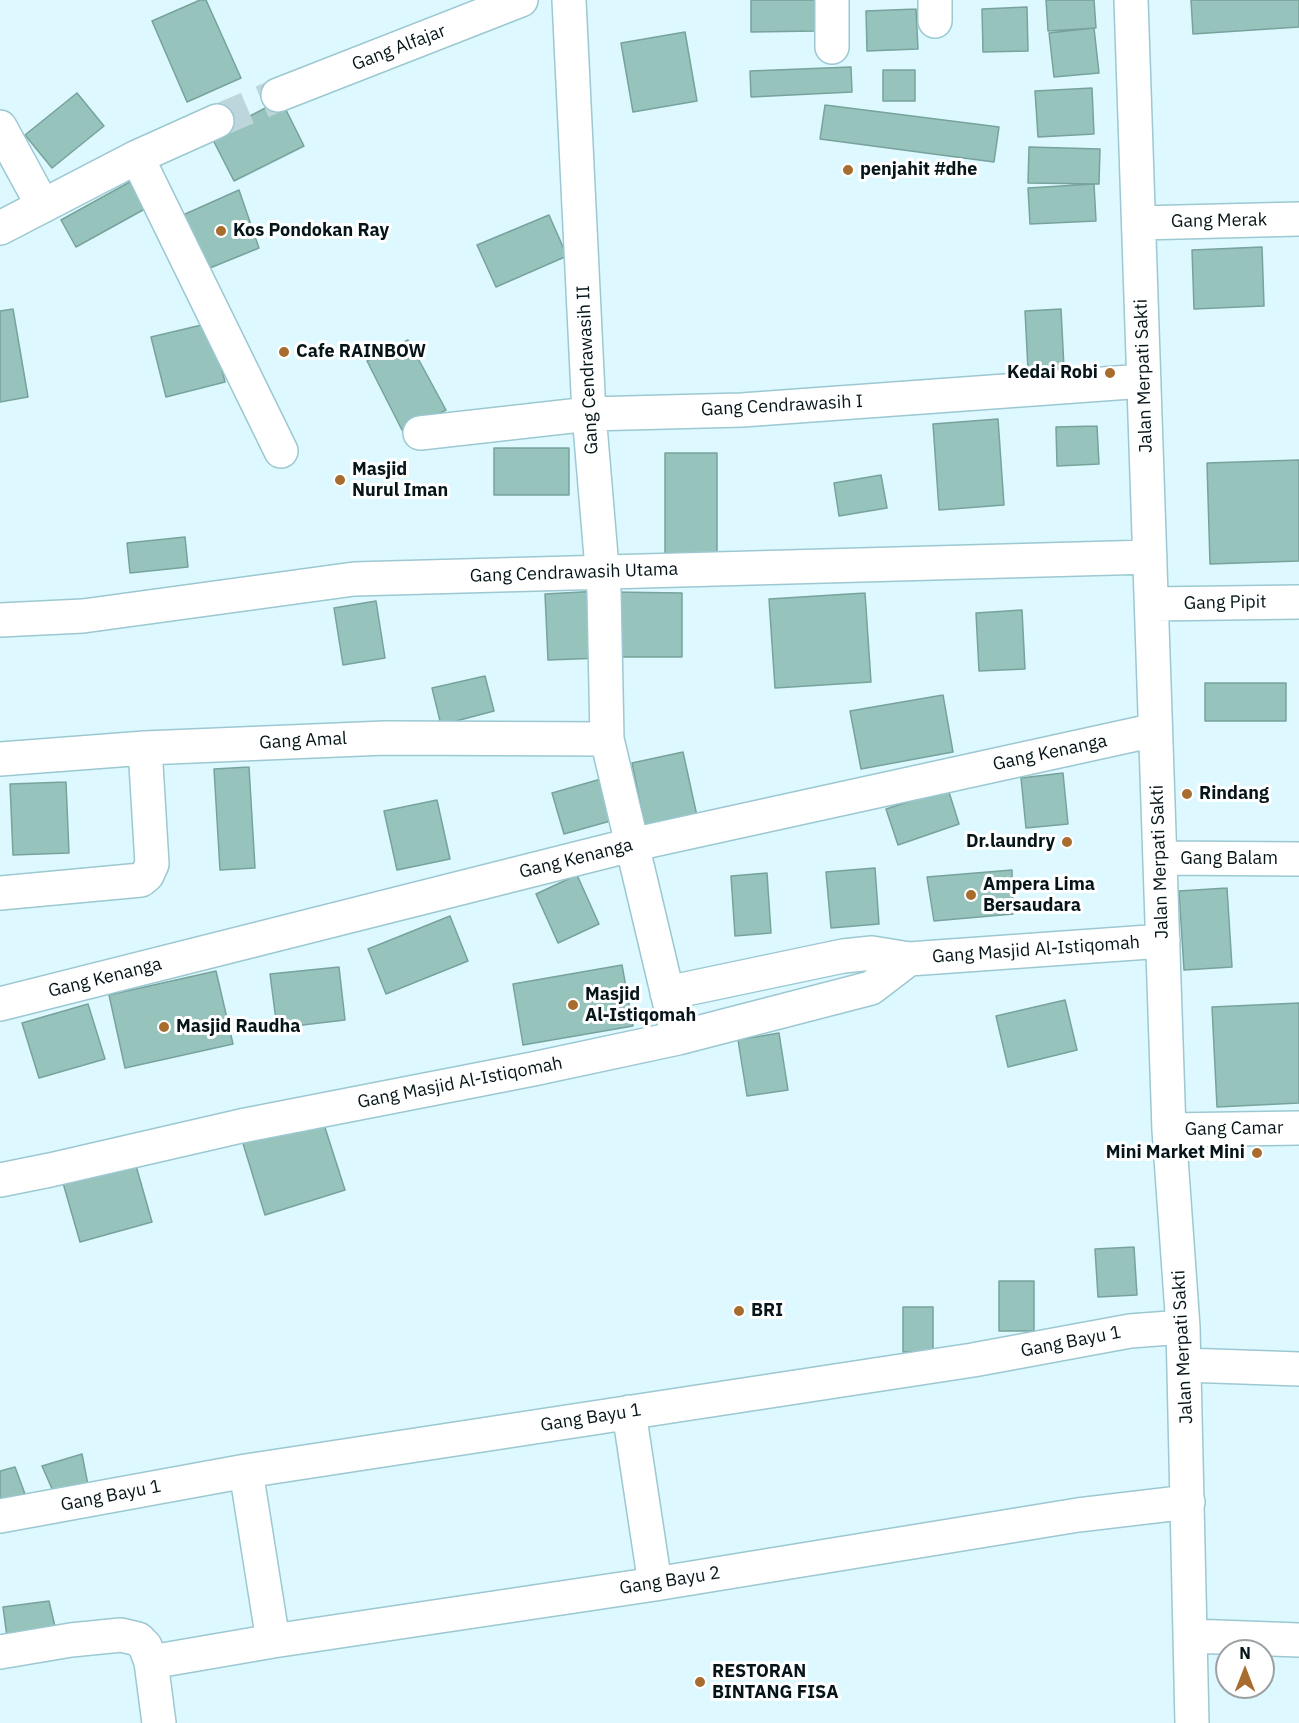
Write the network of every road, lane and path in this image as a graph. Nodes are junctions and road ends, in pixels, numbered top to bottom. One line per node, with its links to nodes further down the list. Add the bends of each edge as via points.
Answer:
1 (521, 0): 6 (street, Gang Alfajar)
2 (569, 0): 15 (street, Gang Cendrawasih II)
3 (832, 0): 5 (street)
4 (1131, 0): 12 (street, Jalan Merpati Sakti)
5 (832, 47)
6 (278, 95)
7 (218, 121): 9 (street)
8 (0, 127): 10 (street)
9 (137, 157): 10 (street); 17 (street)
10 (43, 206): 13 (street)
11 (1299, 219): 12 (street, Gang Merak)
12 (1140, 223): 14 (street, Jalan Merpati Sakti)
13 (0, 228)
14 (1144, 381): 15 (street, Gang Cendrawasih I, via 742,410); 18 (street, Jalan Merpati Sakti)
15 (589, 414): 16 (street, Gang Cendrawasih I); 19 (street, Gang Cendrawasih II)
16 (420, 433)
17 (280, 451)
18 (1150, 557): 19 (street, Gang Cendrawasih Utama); 21 (street, Jalan Merpati Sakti)
19 (603, 572): 22 (street, Gang Cendrawasih Utama, via 354,579 83,616); 24 (street, Gang Cendrawasih II)
20 (1299, 602): 21 (street, Gang Pipit)
21 (1152, 604): 23 (street, Jalan Merpati Sakti)
22 (0, 620)
23 (1155, 730): 27 (street, Gang Kenanga); 28 (street, Jalan Merpati Sakti)
24 (607, 739): 25 (street, Gang Amal, via 385,738); 27 (street, Gang Cendrawasih II)
25 (145, 748): 26 (street, Gang Amal); 30 (street, via 152,864 147,875 141,880)
26 (0, 759)
27 (631, 845): 33 (street, Gang Cendrawasih II); 34 (street, Gang Kenanga)
28 (1160, 858): 29 (street, Gang Balam); 31 (street, Jalan Merpati Sakti)
29 (1299, 859)
30 (0, 893)
31 (1163, 941): 32 (street, Gang Masjid Al-Istiqomah); 37 (street, Jalan Merpati Sakti)
32 (909, 959): 33 (street, Gang Masjid Al-Istiqomah, via 872,953 843,956); 35 (street, Gang Masjid Al-Istiqomah, via 871,988)
33 (668, 993): 35 (street, Gang Cendrawasih II)
34 (0, 1004)
35 (678, 1038): 38 (street, Gang Masjid Al-Istiqomah, via 241,1126)
36 (1299, 1128): 37 (street, Gang Camar)
37 (1169, 1130): 39 (street, Jalan Merpati Sakti)
38 (0, 1180)
39 (1183, 1327): 40 (street, Jalan Merpati Sakti); 42 (street, Gang Bayu 1, via 1130,1331 973,1360)
40 (1185, 1365): 41 (street); 44 (street, Jalan Merpati Sakti)
41 (1299, 1369)
42 (629, 1412): 43 (street, Gang Bayu 1); 46 (street)
43 (246, 1470): 45 (street, Gang Bayu 1); 49 (street)
44 (1188, 1502): 46 (street, Gang Bayu 2, via 1078,1515); 47 (street, Jalan Merpati Sakti)
45 (0, 1516)
46 (655, 1584): 49 (street, Gang Bayu 2)
47 (1191, 1636): 48 (street); 52 (street, Jalan Merpati Sakti)
48 (1299, 1640)
49 (273, 1641): 51 (street, Gang Bayu 2)
50 (0, 1652): 51 (street, via 121,1635 138,1639)
51 (151, 1662): 53 (street)
52 (1187, 1722)
53 (159, 1723)

